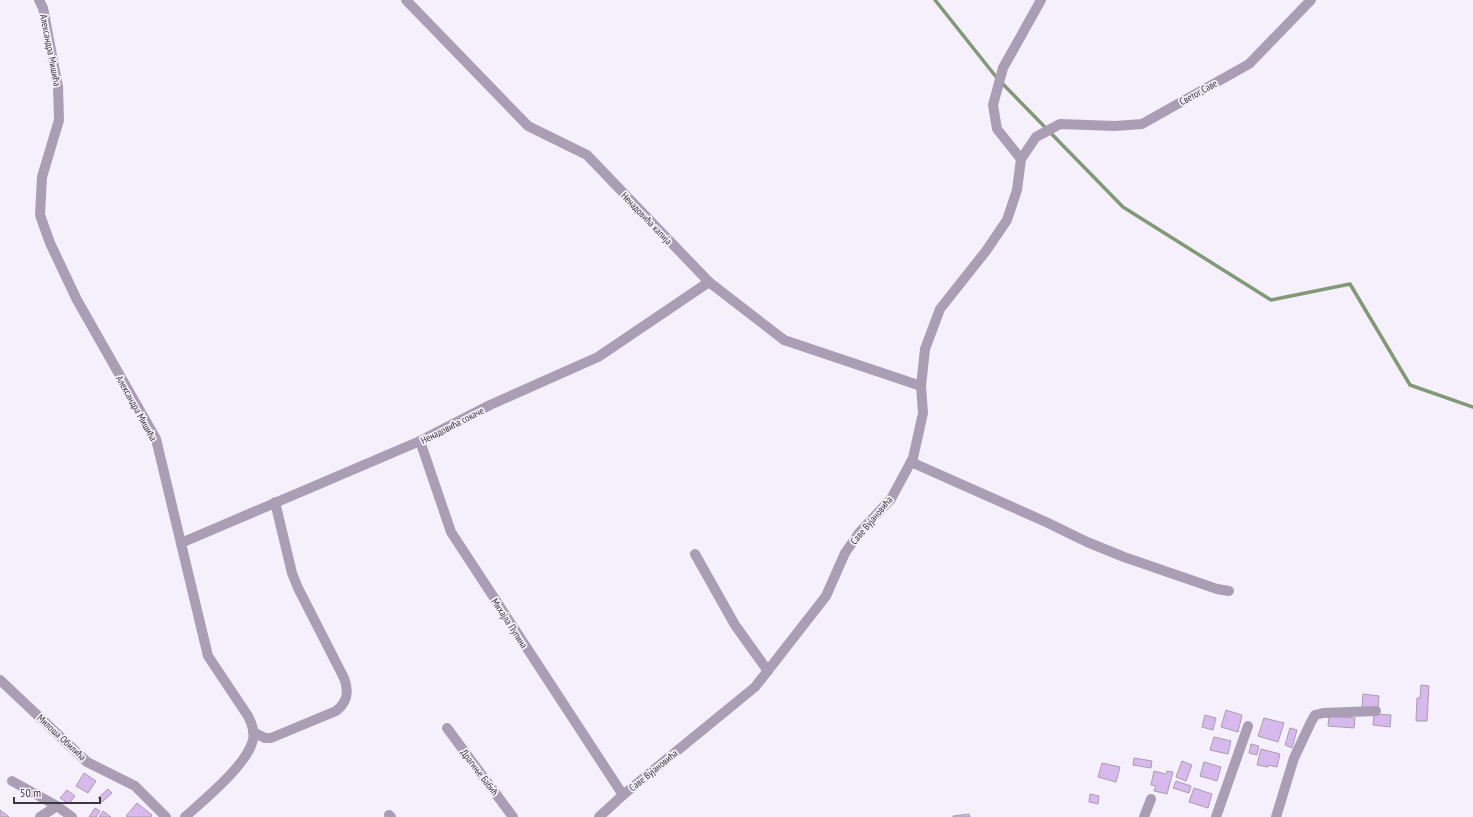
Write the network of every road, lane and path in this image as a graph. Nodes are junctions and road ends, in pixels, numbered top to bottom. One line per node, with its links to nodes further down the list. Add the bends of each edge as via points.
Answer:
1 (39, 0): 12 (street, Александра Мишића, via 43,8 58,87 59,120 42,177 40,215 50,243 77,300 156,439)
2 (406, 0): 7 (street, Ненадовића капија, via 528,126 587,155)
3 (1041, 0): 6 (street, via 1003,68 993,105 997,129)
4 (1311, 0): 5 (street, Светог Саве, via 1249,64 1142,124)
5 (1060, 124): 6 (street, Саве Вујановића, via 1036,137)
6 (1021, 159): 8 (street, Саве Вујановића, via 1017,190 1007,220 940,309 925,349)
7 (709, 282): 8 (street, Ненадовића капија, via 784,340); 9 (street, Ненадовића сокаче, via 598,357 490,405)
8 (921, 386): 10 (street, Саве Вујановића, via 923,413)
9 (420, 441): 11 (street, Ненадовића сокаче); 22 (street, Михајла Пупина, via 451,532)
10 (911, 462): 14 (street, via 1087,542 1124,557); 15 (street, Саве Вујановића, via 891,499 859,533 845,553 826,596)
11 (276, 502): 12 (street, Ненадовића сокаче); 20 (street, via 292,573 344,678 347,696 343,706 336,711 271,738)
12 (181, 543): 20 (street, Александра Мишића, via 208,656 248,716)
13 (695, 554): 15 (street, via 736,625)
14 (1229, 591)
15 (768, 671): 22 (street, Саве Вујановића, via 755,687)
16 (0, 680): 27 (street, Милоша Обилића, via 87,762 135,786)
17 (1376, 711): 33 (street, via 1315,715 1294,758)
18 (1248, 726): 32 (street)
19 (447, 728): 29 (street, Драгиње Бабић)
20 (253, 732): 28 (street, via 252,743 246,755 231,774)
21 (12, 781): 24 (street)
22 (623, 794): 30 (street, Саве Вујановића)
23 (1150, 799): 31 (street)
24 (57, 806): 25 (street); 26 (street)
25 (40, 817)
26 (72, 817)
27 (166, 817)
28 (185, 817)
29 (513, 817)
30 (599, 817)
31 (1144, 817)
32 (1216, 817)
33 (1276, 817)

